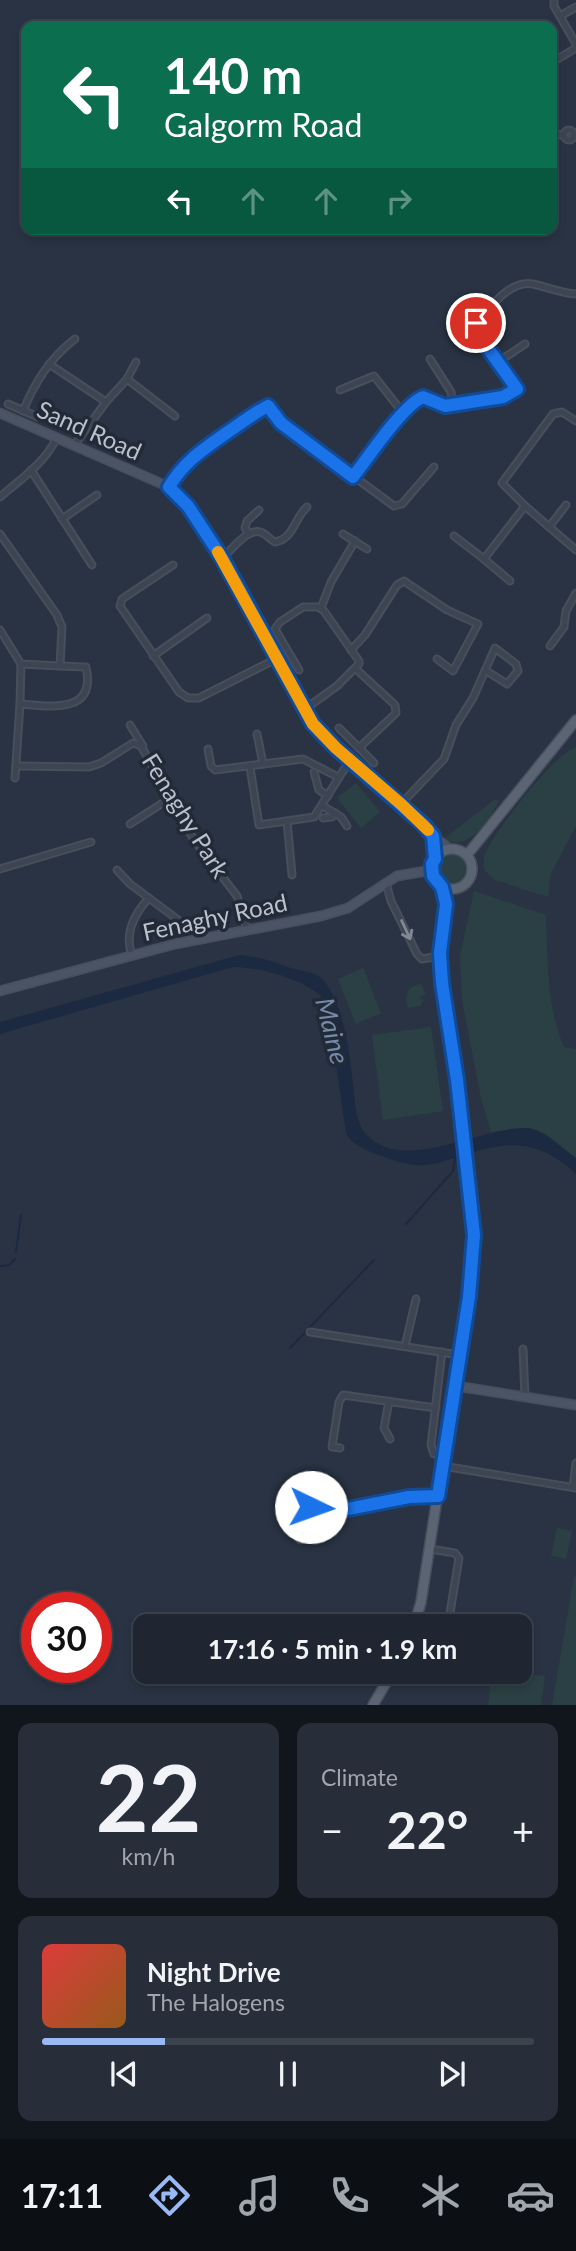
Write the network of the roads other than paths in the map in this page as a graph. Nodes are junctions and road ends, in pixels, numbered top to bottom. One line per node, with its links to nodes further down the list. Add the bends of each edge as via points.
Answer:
1 (554, 0): 3 (street)
2 (576, 7): 3 (street)
3 (560, 16): 4 (street)
4 (576, 46): 5 (street)
5 (557, 59)
6 (557, 134): 7 (street, via 570,130)
7 (575, 135)
8 (576, 294): 13 (street, via 527,283 517,284 499,298 476,323)
9 (75, 339): 14 (street)
10 (525, 344): 13 (street)
11 (430, 359): 19 (street, via 451,392)
12 (136, 362): 15 (street)
13 (498, 362): 19 (street, via 517,389 503,397)
14 (49, 364): 17 (street); 20 (street)
15 (127, 379): 17 (street); 23 (street)
16 (340, 390): 22 (street, via 374,376)
17 (106, 402): 27 (street)
18 (8, 404): 20 (street)
19 (453, 405): 22 (street, via 423,397)
20 (23, 411): 24 (street)
21 (0, 413): 26 (street, Sand Road)
22 (403, 413): 30 (street)
23 (176, 416)
24 (38, 417)
25 (576, 421): 35 (street, via 562,412 553,414 502,483)
26 (57, 437): 27 (street, Sand Road); 29 (street)
27 (75, 444): 31 (street, Sand Road)
28 (433, 467): 30 (street, via 398,507)
29 (31, 470): 33 (street); 38 (street)
30 (353, 477): 31 (street, via 281,423 268,406 192,457)
31 (169, 487): 49 (street, Sand Road, via 188,506)
32 (97, 495): 38 (street)
33 (0, 497)
34 (566, 505): 39 (street)
35 (525, 506): 39 (street); 50 (street)
36 (307, 507): 41 (street, via 282,541 275,542 261,532)
37 (259, 510): 41 (street, via 246,523)
38 (62, 519): 51 (street)
39 (549, 527): 48 (street)
40 (0, 534): 44 (street)
41 (249, 534): 49 (street)
42 (343, 534): 45 (street)
43 (454, 536): 50 (street)
44 (6, 541): 46 (street); 64 (street, via 62,627)
45 (355, 541): 47 (street); 55 (street)
46 (0, 546)
47 (367, 549)
48 (576, 550)
49 (222, 558): 61 (street, Sand Road)
50 (484, 559): 53 (street)
51 (92, 565)
52 (173, 565): 60 (street, via 120,602)
53 (510, 581)
54 (576, 593): 58 (street, via 564,627)
55 (321, 608): 59 (street); 66 (street, via 307,605 276,626)
56 (207, 618): 60 (street)
57 (0, 630): 63 (street)
58 (550, 646)
59 (351, 650): 62 (street, via 397,585 404,582 478,624 453,671); 65 (street, via 359,661)
60 (153, 656): 61 (street, via 188,698 199,698)
61 (276, 659): 69 (street, Sand Road)
62 (437, 659)
63 (21, 664): 64 (street); 68 (street)
64 (60, 666): 68 (street, via 86,667 87,686 79,699 64,706)
65 (356, 668): 69 (street); 74 (street, via 395,705 396,713)
66 (299, 670)
67 (485, 670): 67 (street, via 507,684 519,671 495,648); 87 (street, via 444,759)
68 (20, 704): 80 (street)
69 (304, 709): 77 (street, Sand Road)
70 (576, 720): 97 (main road)
71 (130, 725): 76 (street)
72 (339, 728): 74 (street)
73 (257, 734): 79 (street)
74 (359, 748): 78 (street)
75 (208, 749): 81 (street, via 215,771)
76 (147, 754): 80 (street, Fenaghy Park, via 133,744 89,766); 86 (street, Fenaghy Park)
77 (350, 760): 83 (street); 87 (street, Sand Road)
78 (373, 763)
79 (264, 764): 81 (street); 83 (street, via 303,759)
80 (16, 766): 84 (street)
81 (250, 767): 91 (street, via 259,825)
82 (314, 772): 85 (street, via 319,790)
83 (338, 777): 85 (street)
84 (15, 778)
85 (328, 796): 88 (street)
86 (172, 797): 92 (street); 109 (street, Fenaghy Park, via 194,840 237,896)
87 (401, 804): 94 (street, Sand Road)
88 (323, 806): 89 (street); 91 (street, via 314,817)
89 (335, 813): 90 (street); 93 (street)
90 (323, 818)
91 (287, 821): 102 (street)
92 (130, 824)
93 (347, 826)
94 (433, 836): 96 (street, Sand Road); 98 (street)
95 (91, 842): 99 (street)
96 (450, 849): 97 (main road); 98 (main road)
97 (467, 855): 105 (main road, via 472,873)
98 (435, 859): 101 (main road)
99 (0, 869)
100 (117, 870): 106 (street)
101 (432, 870): 103 (street, Fenaghy Road, via 397,876); 104 (main road)
102 (292, 875)
103 (386, 883): 109 (street, Fenaghy Road, via 339,911); 110 (street, one-way to 110, via 417,954 428,958)
104 (442, 887): 105 (main road); 107 (main road)
105 (461, 887): 107 (main road)
106 (149, 898): 108 (street); 111 (street, via 130,927)
107 (446, 904): 110 (main road)
108 (185, 925)
109 (247, 929): 111 (street, Fenaghy Road)
110 (440, 953): 118 (main road, via 474,1235)
111 (132, 955): 112 (street, Fenaghy Road)
112 (0, 991)
113 (416, 1299): 115 (street)
114 (310, 1332): 115 (street)
115 (405, 1346): 117 (street)
116 (523, 1349): 120 (street)
117 (442, 1352): 118 (street); 123 (street)
118 (459, 1355): 119 (main road)
119 (456, 1386): 120 (street); 128 (main road)
120 (525, 1397): 122 (street)
121 (389, 1401): 123 (street); 124 (street, via 384,1428); 125 (street, via 342,1396 332,1447)
122 (576, 1405)
123 (436, 1408): 126 (street)
124 (390, 1439)
125 (340, 1448)
126 (434, 1454)
127 (576, 1463): 129 (street)
128 (443, 1466): 129 (street); 130 (main road)
129 (574, 1488)
130 (438, 1496): 131 (street, via 348,1509 300,1506); 132 (main road)
131 (300, 1540)
132 (430, 1549): 133 (main road); 134 (street, via 460,1558)
133 (418, 1614)
134 (450, 1614)
135 (385, 1684): 136 (main road)
136 (373, 1705)

